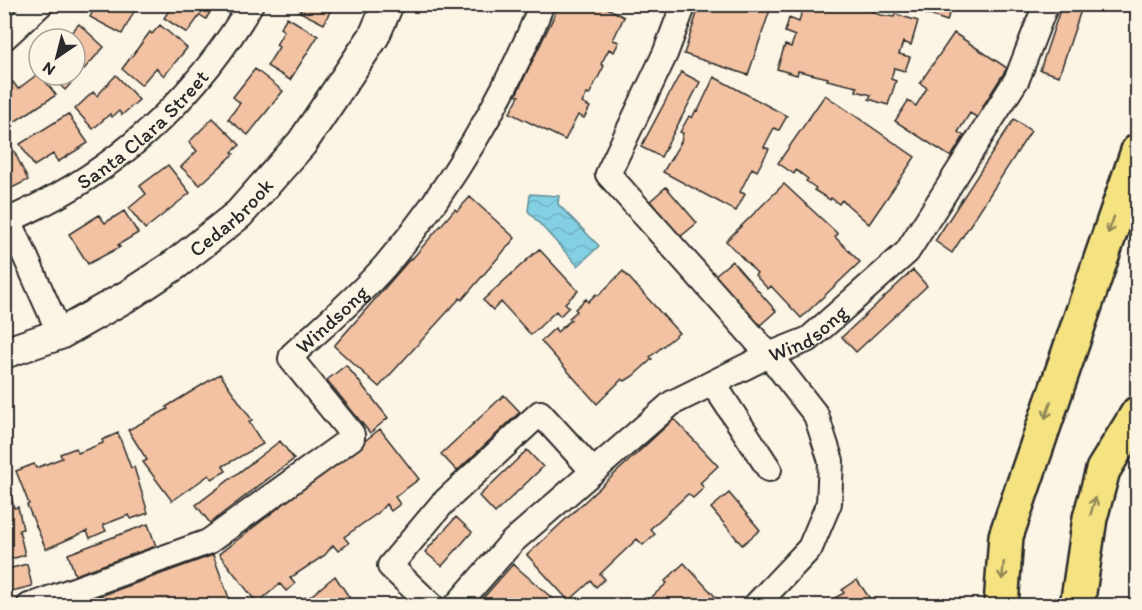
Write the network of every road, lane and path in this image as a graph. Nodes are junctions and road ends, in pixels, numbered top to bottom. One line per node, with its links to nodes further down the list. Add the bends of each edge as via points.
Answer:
1 (41, 4): 7 (street)
2 (251, 4): 9 (street, Santa Clara Street, via 230,40 194,85 150,130 93,174)
3 (388, 4): 10 (street, Cedarbrook, via 374,36 302,143 239,214 176,264)
4 (543, 4): 18 (street, Windsong, via 491,112 436,198 384,267 292,355 291,359 352,438 208,542)
5 (684, 4): 12 (street, via 608,177)
6 (1038, 7): 12 (street, Windsong, via 1017,79 907,252 809,339)
7 (4, 38)
8 (1137, 151): 22 (highway, one-way to 22, via 1006,536)
9 (7, 221): 10 (street)
10 (60, 334): 11 (street, Cedarbrook)
11 (4, 353)
12 (770, 355): 13 (street, Windsong); 21 (street, via 816,415 831,461 828,503 810,548)
13 (712, 383): 15 (street); 16 (street, Windsong, via 672,403)
14 (1137, 413): 17 (highway, one-way to 14, via 1090,518 1103,470)
15 (769, 469)
16 (593, 471): 19 (street, via 540,413 442,504 390,566); 20 (street, Windsong, via 512,542)
17 (1084, 564): 23 (highway); 24 (highway)
18 (29, 606)
19 (432, 606)
20 (456, 606)
21 (755, 606)
22 (1001, 606)
23 (1077, 606)
24 (1096, 606)

